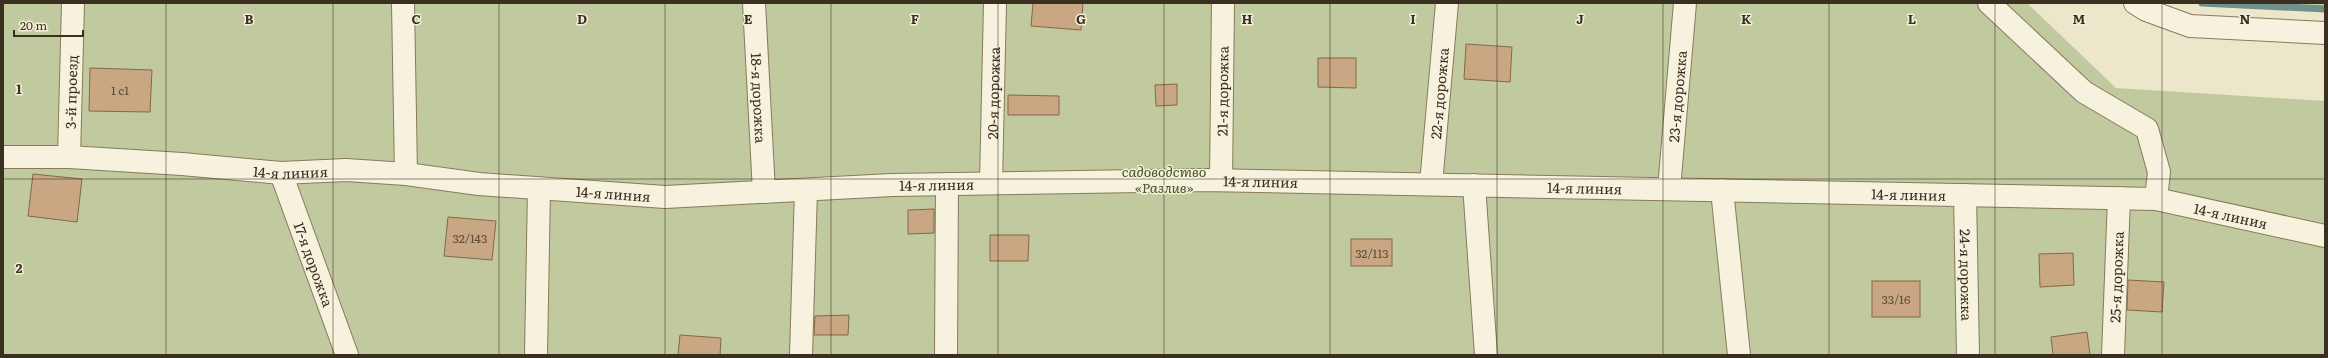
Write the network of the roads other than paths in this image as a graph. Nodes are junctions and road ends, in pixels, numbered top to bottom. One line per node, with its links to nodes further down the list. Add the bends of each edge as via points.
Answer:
1 (73, 3): 12 (street, 3-й проезд)
2 (403, 3): 14 (street)
3 (754, 3): 24 (street, 18-я дорожка)
4 (995, 3): 16 (street, 20-я дорожка)
5 (1223, 3): 15 (street, 21-я дорожка)
6 (1446, 3): 18 (street, 22-я дорожка)
7 (1685, 3): 21 (street, 23-я дорожка)
8 (1989, 3): 27 (street, via 2084,92 2147,129 2159,172)
9 (2135, 3): 10 (street, via 2146,10 2190,26)
10 (2325, 33)
11 (3, 158): 12 (street, 14-я линия)
12 (69, 158): 13 (street, 14-я линия)
13 (281, 172): 14 (street, 14-я линия, via 346,170); 29 (street, 17-я дорожка)
14 (406, 174): 20 (street, 14-я линия)
15 (1221, 180): 16 (street, 14-я линия); 18 (street, 14-я линия)
16 (991, 183): 17 (street, 14-я линия)
17 (947, 184): 22 (street, 14-я линия); 32 (street)
18 (1431, 184): 19 (street, 14-я линия)
19 (1474, 185): 21 (street, 14-я линия); 33 (street)
20 (539, 189): 24 (street, 14-я линия, via 665,197); 30 (street)
21 (1669, 189): 23 (street, 14-я линия)
22 (806, 190): 24 (street, 14-я линия); 31 (street)
23 (1722, 190): 25 (street, 14-я линия); 34 (street)
24 (764, 192)
25 (1965, 195): 26 (street, 14-я линия); 35 (street, 24-я дорожка)
26 (2119, 198): 27 (street, 14-я линия); 36 (street, 25-я дорожка)
27 (2156, 199): 28 (street, 14-я линия)
28 (2325, 236)
29 (347, 355)
30 (536, 355)
31 (801, 355)
32 (946, 355)
33 (1486, 355)
34 (1739, 355)
35 (1968, 355)
36 (2113, 355)

